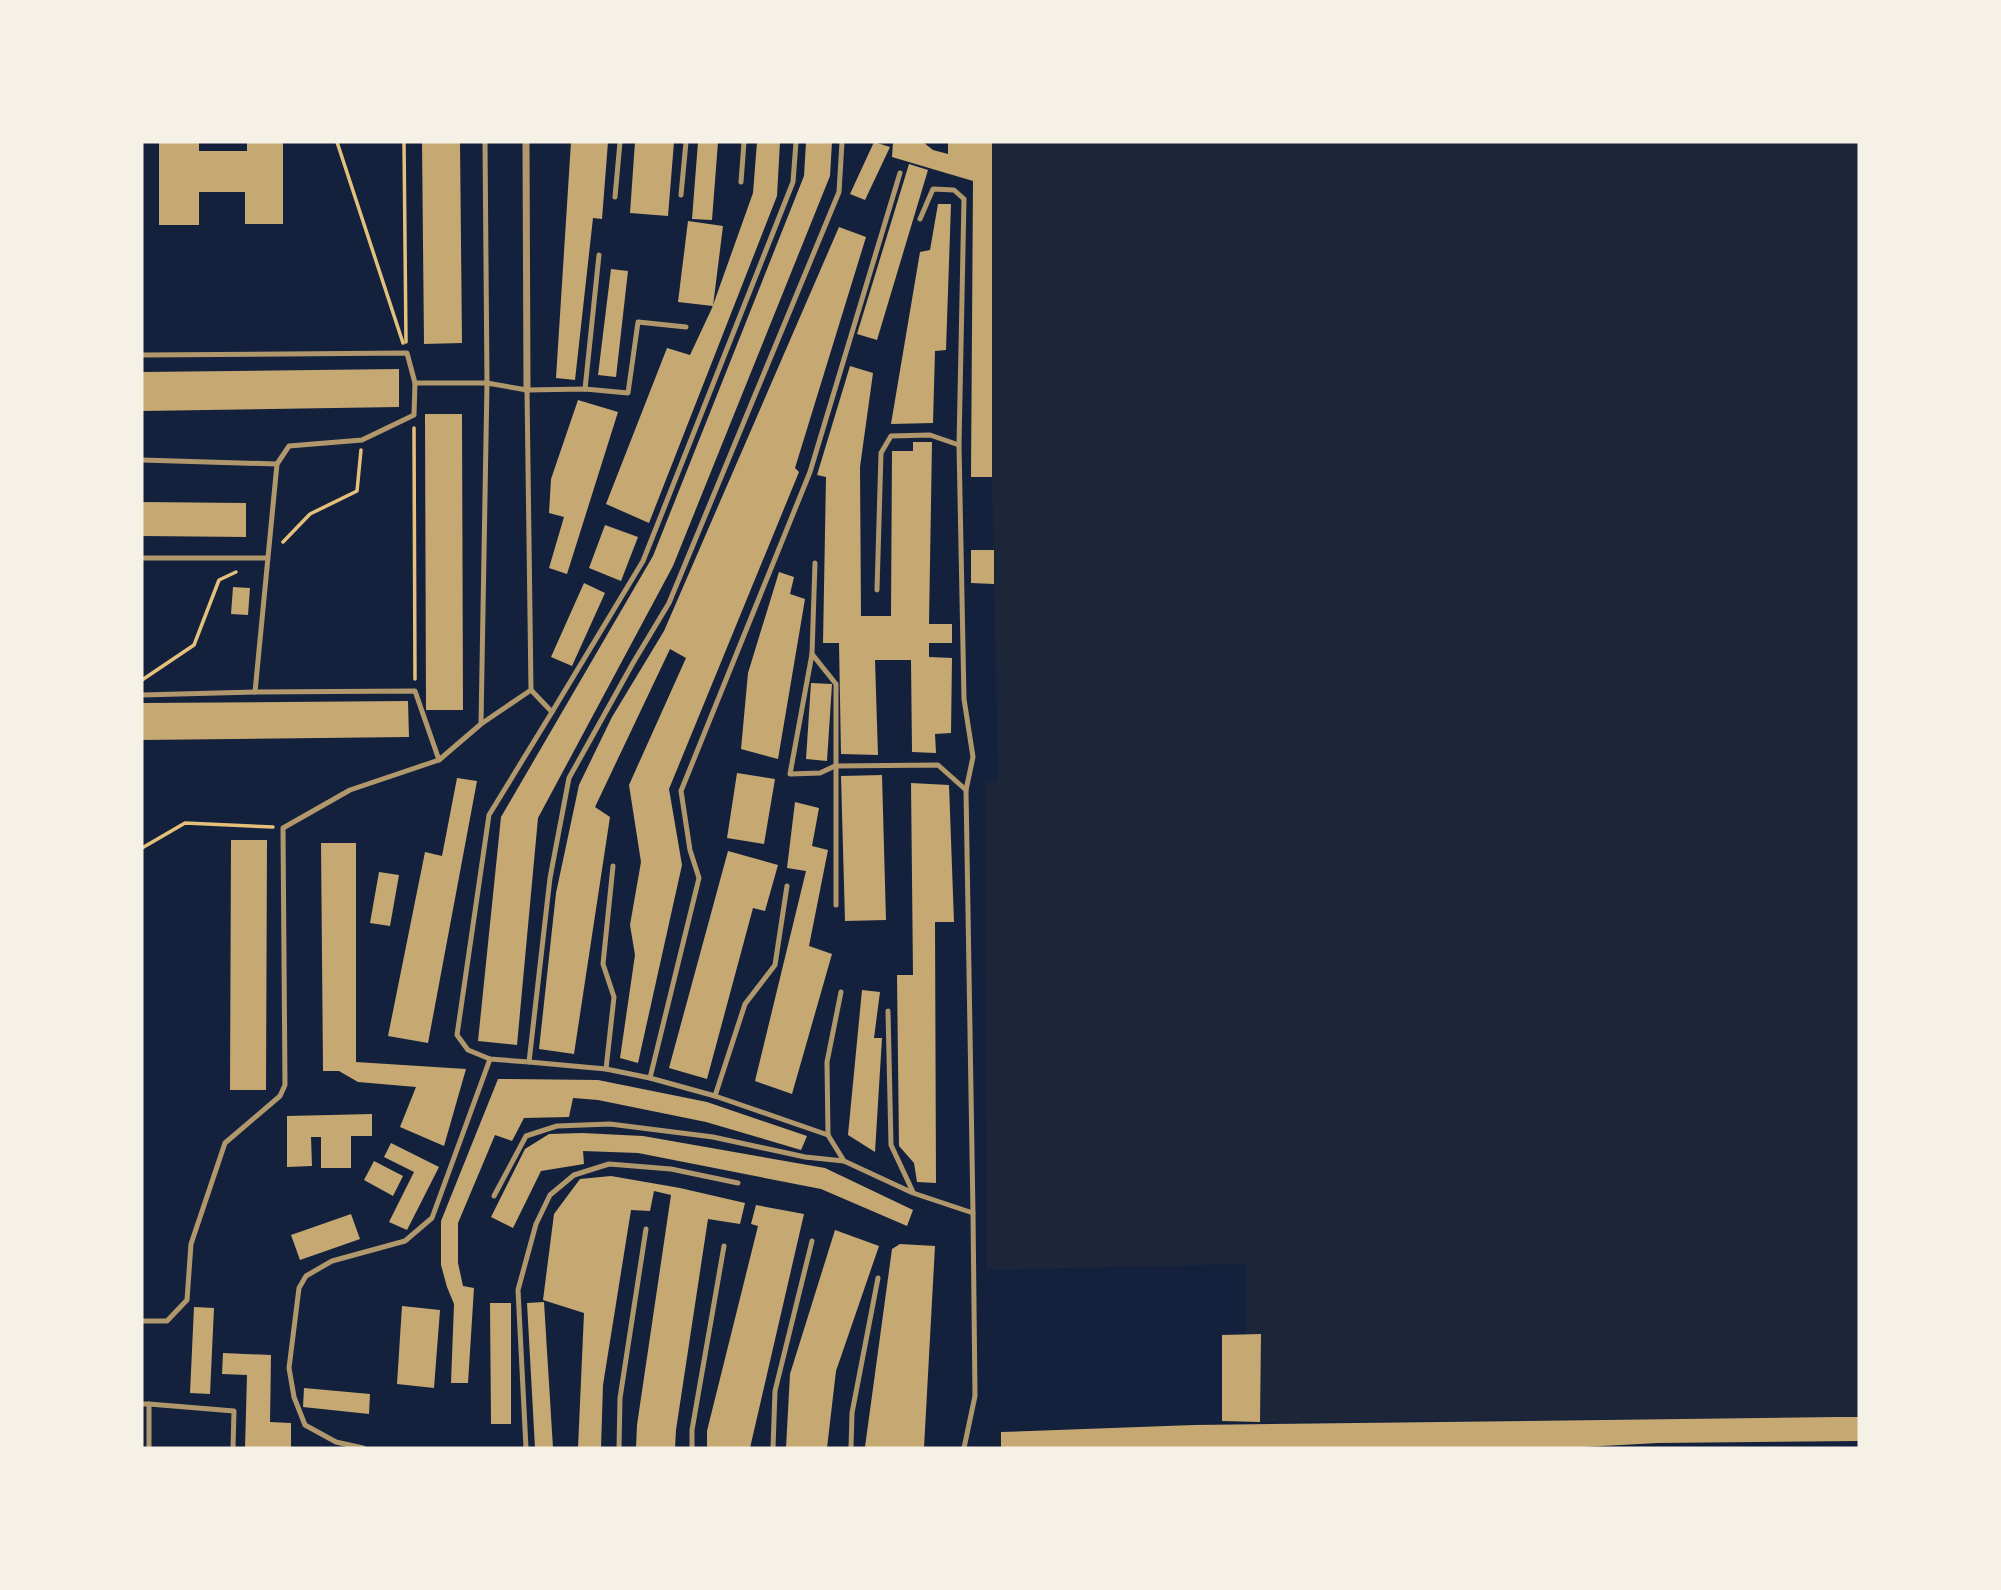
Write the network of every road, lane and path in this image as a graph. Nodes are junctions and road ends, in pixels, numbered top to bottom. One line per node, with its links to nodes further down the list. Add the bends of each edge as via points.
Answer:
1 (337, 142): 17 (path)
2 (404, 142): 17 (path)
3 (485, 142): 20 (lane)
4 (526, 142): 22 (street)
5 (620, 142): 13 (lane)
6 (685, 142): 12 (lane)
7 (744, 142): 11 (lane)
8 (796, 142): 36 (lane, via 793,182 643,561)
9 (842, 142): 49 (lane, via 839,192 669,603 569,778 550,878)
10 (900, 173): 51 (lane, via 810,472 681,791 699,878)
11 (741, 182)
12 (681, 195)
13 (615, 197)
14 (920, 219): 24 (lane, via 933,189 954,190 964,199)
15 (600, 255): 21 (lane)
16 (686, 327): 21 (lane, via 638,322 628,393)
17 (407, 353): 18 (lane); 19 (lane)
18 (142, 355)
19 (415, 383): 20 (lane); 23 (lane)
20 (488, 383): 22 (lane); 37 (lane)
21 (585, 389): 22 (lane)
22 (527, 390): 32 (lane)
23 (414, 415): 26 (lane, via 362,440 289,446); 33 (path)
24 (959, 445): 30 (lane, via 930,435 891,436 881,453); 40 (lane, via 964,699 973,757)
25 (142, 460): 26 (lane)
26 (277, 464): 28 (lane)
27 (142, 558): 28 (lane)
28 (267, 558): 34 (lane)
29 (815, 563): 31 (lane)
30 (877, 590)
31 (811, 654): 39 (lane, via 836,684); 39 (lane, via 790,774 820,773)
32 (531, 690): 36 (lane); 37 (lane)
33 (415, 691): 34 (lane); 38 (lane)
34 (255, 692): 35 (lane)
35 (142, 695)
36 (552, 712): 48 (lane, via 489,816 457,1035 468,1050)
37 (481, 724): 38 (lane)
38 (439, 760): 41 (lane, via 350,790)
39 (835, 766): 40 (lane, via 938,765); 45 (lane)
40 (966, 790): 58 (lane)
41 (283, 828): 42 (path, via 185,823); 63 (lane, via 285,1085 280,1096 225,1143 191,1244 187,1300 167,1321)
42 (142, 848)
43 (613, 866): 50 (lane, via 603,964 614,997)
44 (787, 886): 52 (lane, via 775,965 745,1004)
45 (836, 905)
46 (841, 992): 53 (lane, via 827,1062)
47 (888, 1011): 56 (lane, via 891,1146)
48 (489, 1059): 49 (lane); 68 (lane, via 432,1218 405,1241 332,1261 306,1276 299,1289 289,1368 293,1397 306,1425 336,1442)
49 (529, 1062): 50 (lane)
50 (606, 1069): 51 (lane)
51 (650, 1078): 52 (lane)
52 (715, 1096): 53 (lane)
53 (828, 1135): 54 (lane)
54 (844, 1161): 56 (lane); 57 (lane, via 610,1124 557,1126 526,1136)
55 (738, 1182): 69 (lane, via 671,1169 609,1164 574,1175 550,1195 536,1224 518,1290)
56 (913, 1193): 58 (lane)
57 (494, 1196)
58 (973, 1213): 74 (lane, via 975,1396)
59 (646, 1229): 70 (lane, via 620,1398)
60 (812, 1241): 72 (lane, via 775,1391)
61 (724, 1246): 71 (lane)
62 (878, 1278): 73 (lane, via 852,1413)
63 (142, 1321)
64 (142, 1404): 65 (lane)
65 (149, 1404): 66 (lane); 67 (lane, via 234,1411)
66 (149, 1448)
67 (233, 1448)
68 (363, 1448)
69 (526, 1448)
70 (619, 1448)
71 (692, 1448)
72 (773, 1448)
73 (850, 1448)
74 (964, 1448)

